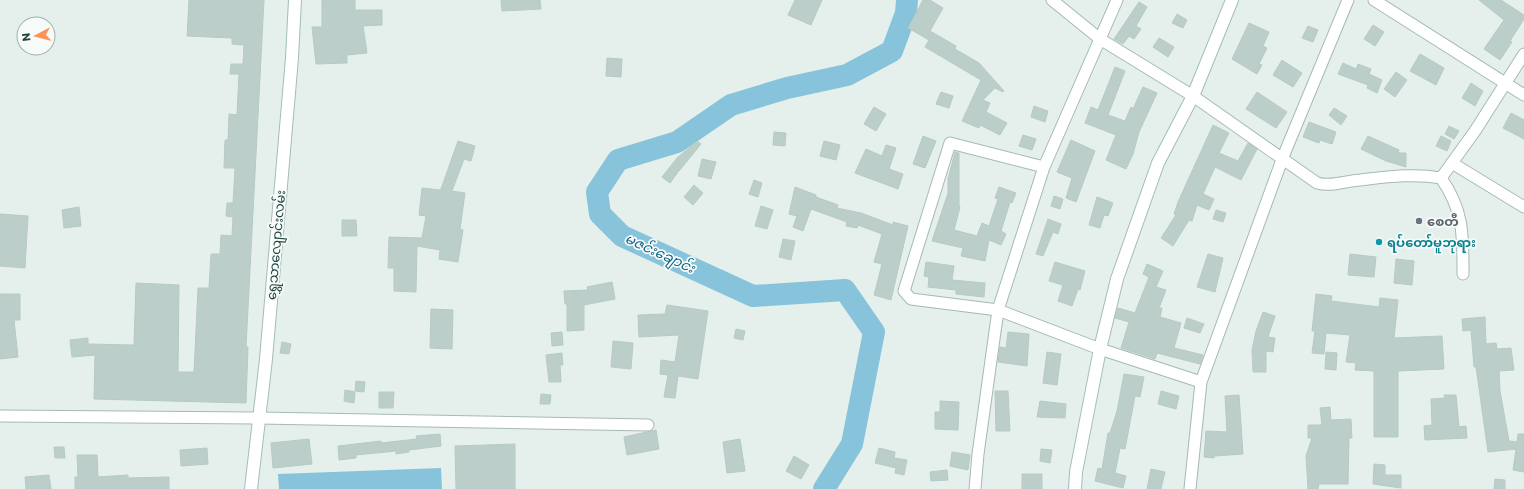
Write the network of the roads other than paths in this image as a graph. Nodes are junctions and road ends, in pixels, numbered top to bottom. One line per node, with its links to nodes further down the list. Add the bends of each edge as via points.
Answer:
1 (295, 0): 22 (street, ရွှေသာလျောင်းလမ်း)
2 (1052, 0): 7 (street)
3 (1117, 0): 7 (street)
4 (1232, 0): 11 (street)
5 (1348, 0): 12 (street)
6 (1374, 0): 9 (street)
7 (1100, 39): 11 (street); 14 (street)
8 (1524, 54): 9 (street)
9 (1506, 84): 10 (street); 13 (street)
10 (1524, 95)
11 (1193, 96): 12 (street); 19 (street, via 1158,163 1117,279)
12 (1282, 157): 15 (street, via 1317,183 1324,185 1424,175); 20 (street)
13 (1452, 163): 15 (street); 16 (street)
14 (1044, 166): 18 (street); 18 (street, via 950,143 904,291 911,298)
15 (1441, 178): 17 (street, via 1452,194 1461,218)
16 (1524, 207)
17 (1463, 274)
18 (998, 310): 19 (street); 25 (street)
19 (1100, 349): 20 (street); 26 (street, via 1076,472)
20 (1201, 382): 27 (street)
21 (0, 416): 22 (street)
22 (259, 418): 23 (street); 24 (street, ရွှေသာလျောင်းလမ်း)
23 (648, 425)
24 (251, 489)
25 (975, 489)
26 (1075, 489)
27 (1190, 489)

